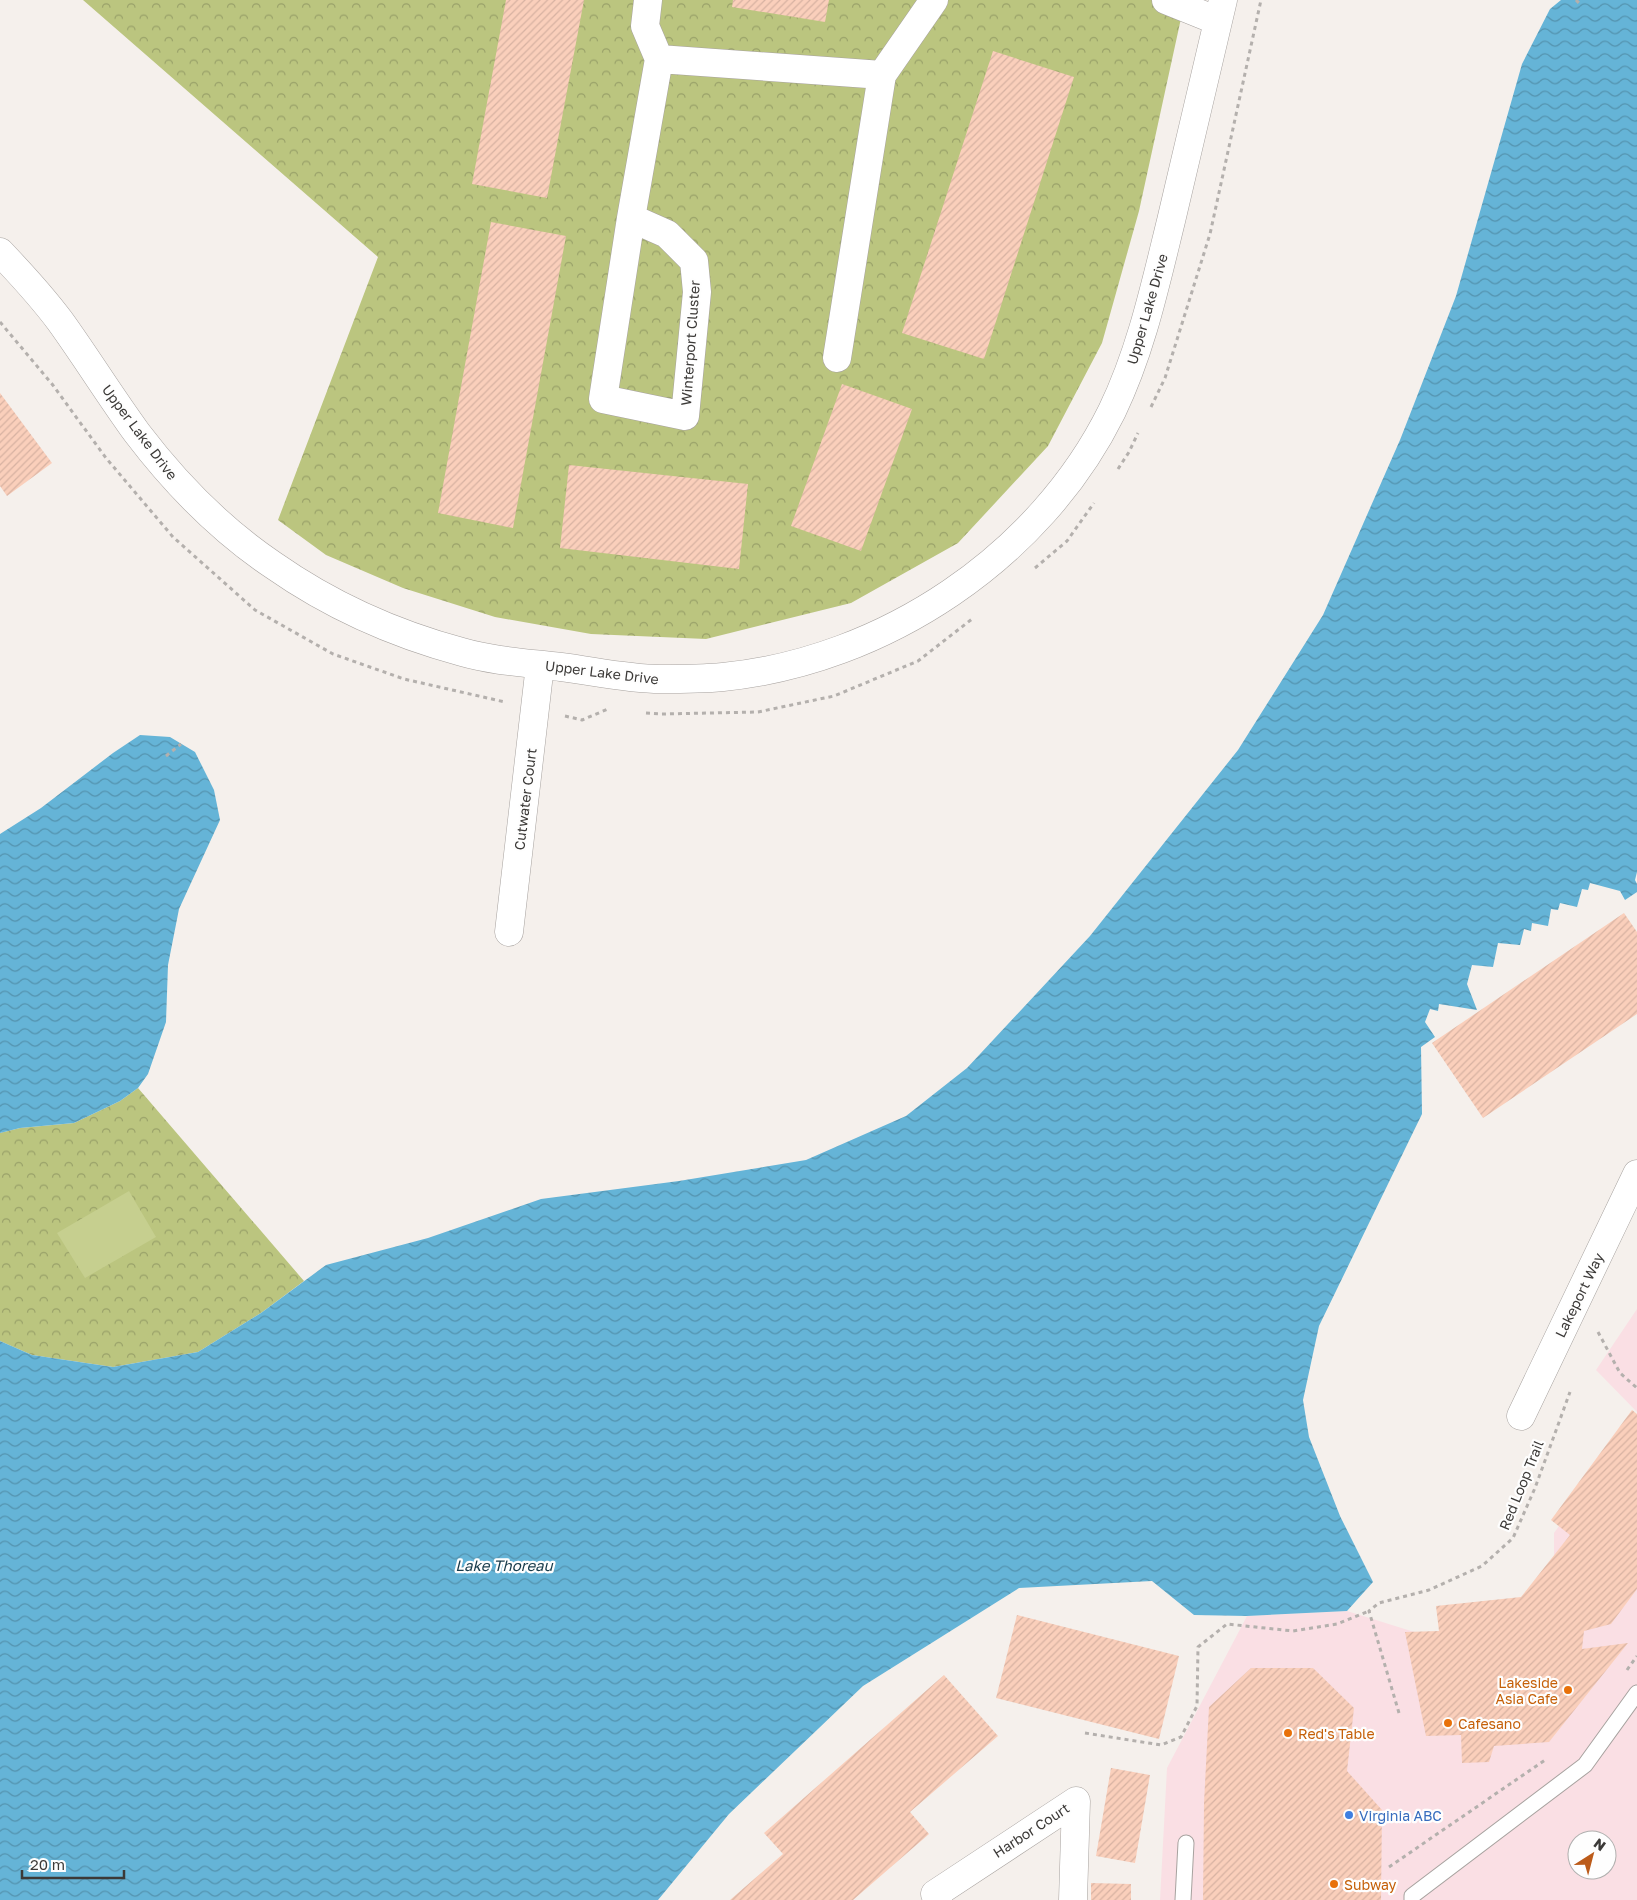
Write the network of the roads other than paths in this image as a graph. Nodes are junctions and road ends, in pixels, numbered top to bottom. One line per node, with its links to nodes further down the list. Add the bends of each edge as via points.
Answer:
1 (648, 0): 5 (street, via 645,26)
2 (934, 0): 6 (street)
3 (1166, 0): 4 (street)
4 (1221, 10): 10 (street, Upper Lake Drive, via 1135,358 1110,414 1080,464 1035,522 989,564 913,616 847,648 786,666 725,676 656,679)
5 (659, 59): 6 (street); 7 (street, Winterport Cluster)
6 (882, 75): 9 (street)
7 (631, 218): 7 (street, Winterport Cluster, via 667,234 694,262 697,292 685,416 603,398)
8 (3, 262): 10 (street, Upper Lake Drive, via 58,318 137,433 171,474 219,523 273,565 334,602 396,631 466,653)
9 (837, 358)
10 (540, 665): 11 (street, Cutwater Court)
11 (509, 932)
12 (1637, 1174): 13 (street, Lakeport Way)
13 (1521, 1416)
14 (1637, 1693): 19 (lane, via 1584,1766 1412,1896)
15 (1186, 1843): 18 (lane)
16 (938, 1900): 17 (street, Harbor Court, via 935,1894 1076,1801)
17 (1073, 1900)
18 (1183, 1900)
19 (1412, 1900)

